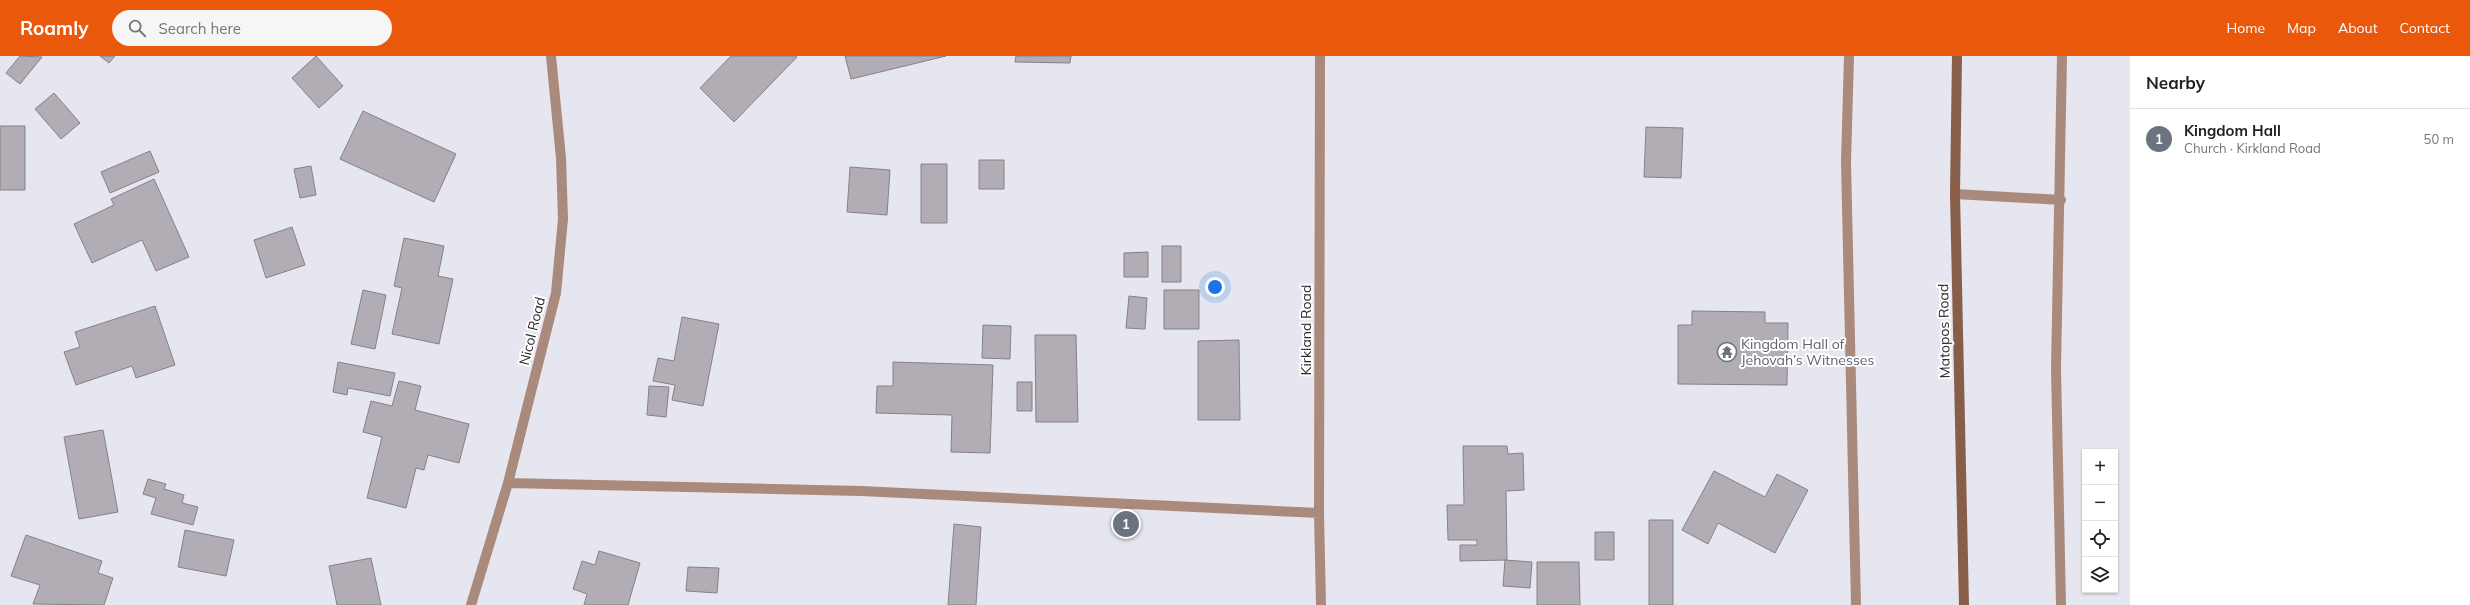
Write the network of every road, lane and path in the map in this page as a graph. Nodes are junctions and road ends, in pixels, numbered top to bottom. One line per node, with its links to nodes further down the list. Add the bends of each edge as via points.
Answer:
1 (551, 56): 8 (street, Nicol Road, via 561,158 563,219 556,293)
2 (1320, 56): 9 (street, Kirkland Road)
3 (1849, 56): 12 (street, via 1846,162)
4 (1957, 56): 6 (main road, Matopos Road)
5 (2062, 56): 7 (street)
6 (1955, 194): 7 (street); 13 (main road, Matopos Road)
7 (2061, 200): 14 (street, via 2056,369)
8 (508, 483): 9 (street, via 861,491); 10 (street, Nicol Road)
9 (1319, 513): 11 (street, Kirkland Road)
10 (470, 605)
11 (1321, 605)
12 (1856, 605)
13 (1964, 605)
14 (2061, 605)

